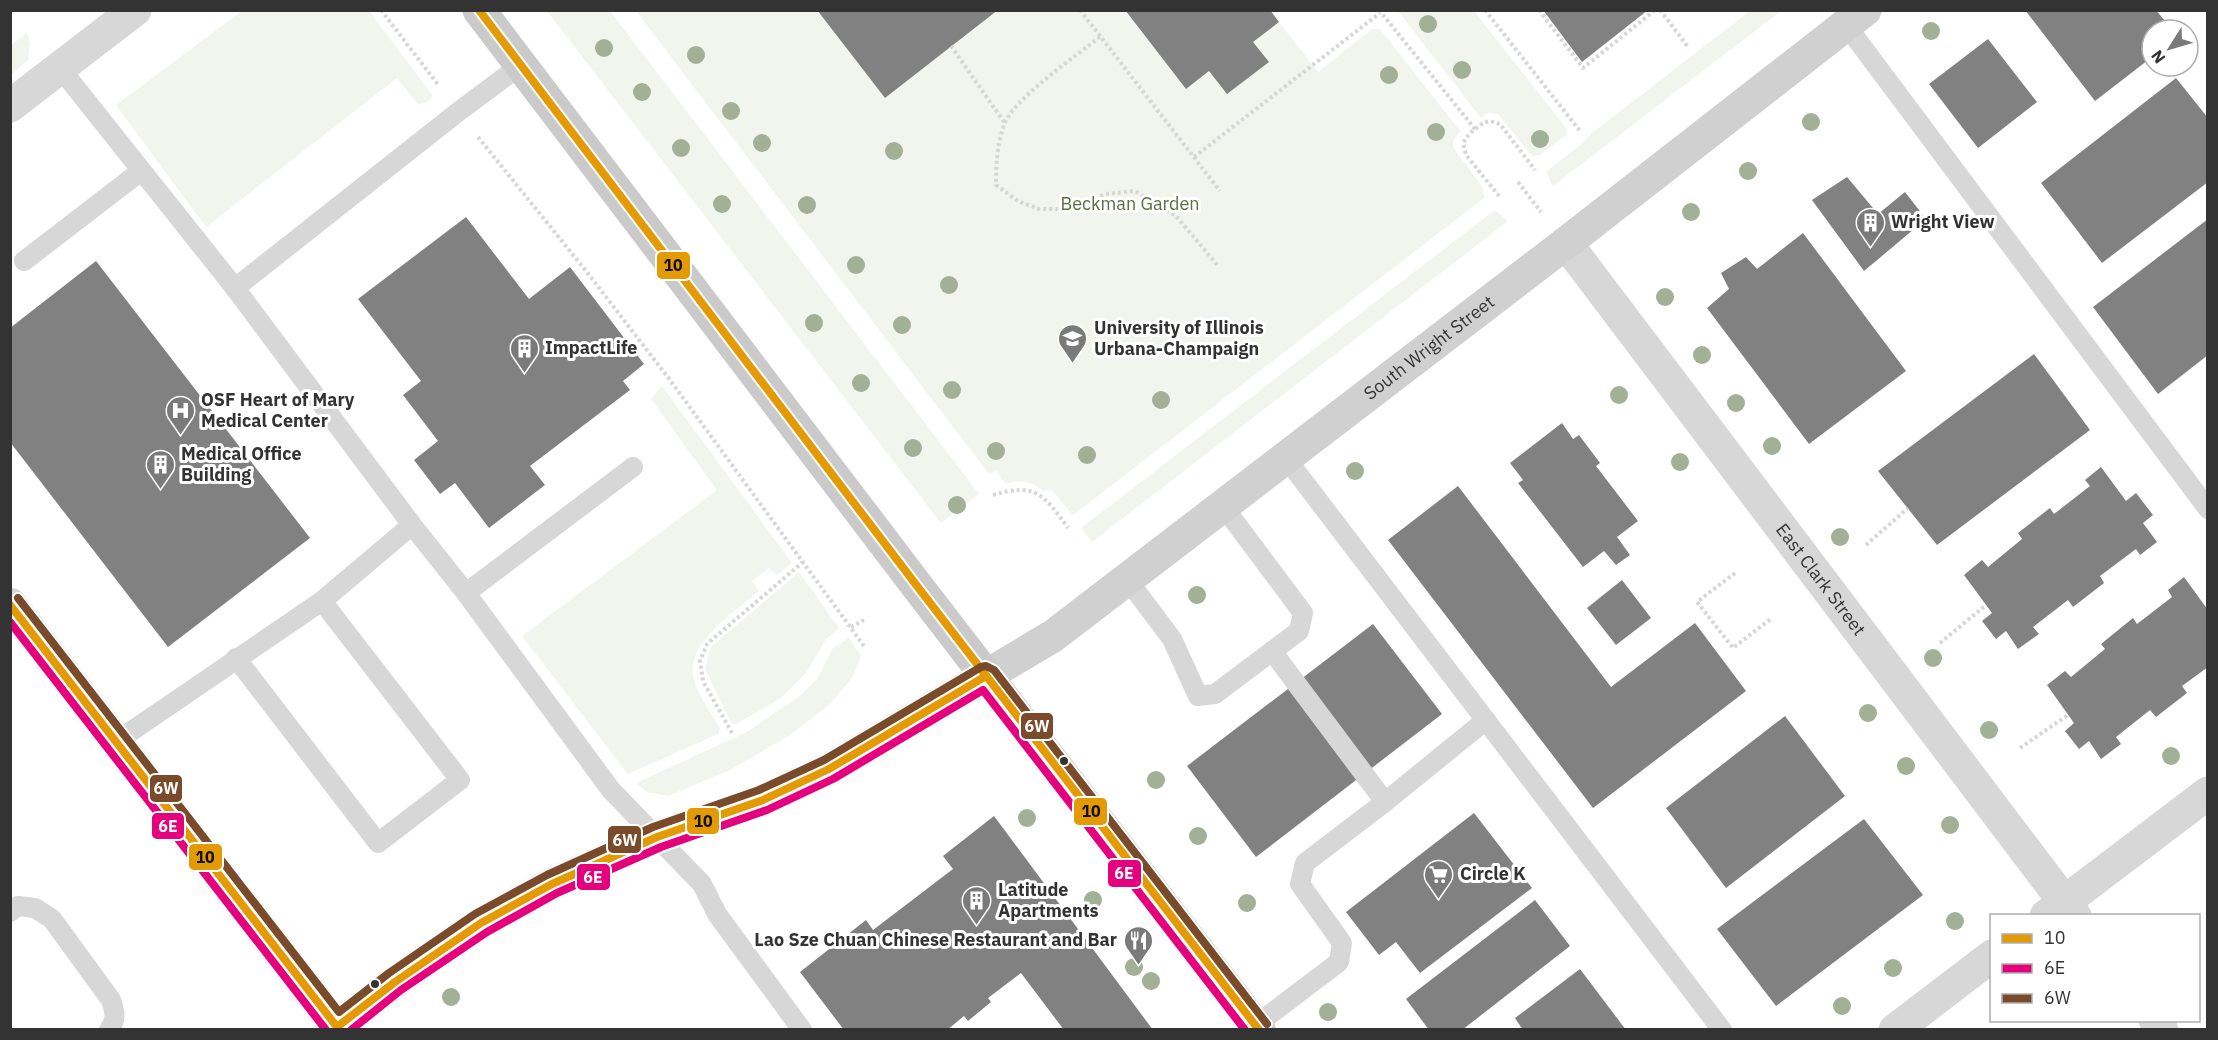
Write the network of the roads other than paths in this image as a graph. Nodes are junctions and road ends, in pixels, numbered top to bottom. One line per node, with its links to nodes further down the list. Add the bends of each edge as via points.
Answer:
1 (135, 10): 5 (street)
2 (479, 10): 4 (main road)
3 (1856, 18): 8 (main road, South Wright Street); 14 (lane)
4 (521, 65): 10 (lane); 22 (main road)
5 (60, 68): 6 (street); 7 (lane)
6 (10, 106)
7 (141, 171): 9 (lane); 10 (lane)
8 (1566, 243): 11 (main road, South Wright Street); 28 (street, East Clark Street)
9 (24, 261)
10 (235, 288): 15 (lane)
11 (1285, 457): 13 (main road, South Wright Street); 23 (lane)
12 (633, 467): 17 (lane)
13 (1223, 506): 16 (main road, South Wright Street); 20 (lane, via 1303,613 1299,631)
14 (2208, 509)
15 (412, 525): 17 (lane); 18 (lane)
16 (1127, 579): 20 (lane, via 1172,639 1198,696 1215,694); 22 (main road, South Wright Street, via 1053,636)
17 (466, 593): 27 (lane, via 611,790)
18 (322, 601): 21 (lane); 21 (lane, via 460,780 378,843)
19 (10, 604): 24 (street)
20 (1272, 651): 26 (lane)
21 (236, 658): 24 (lane)
22 (986, 676): 27 (street, via 830,769 763,800); 31 (main road)
23 (1486, 720): 26 (lane); 35 (lane)
24 (117, 741): 33 (street)
25 (2208, 794): 28 (street)
26 (1384, 802): 31 (lane, via 1305,862 1300,884 1342,943 1339,962)
27 (657, 837): 33 (street, via 552,884 481,923 395,982); 34 (lane, via 702,884 717,914)
28 (2062, 911)
29 (10, 912): 32 (lane, via 18,906 35,908 52,920 111,1000 115,1022)
30 (1990, 958): 36 (street)
31 (1257, 1027)
32 (109, 1029)
33 (336, 1029)
34 (802, 1029)
35 (1722, 1029)
36 (1895, 1029)

